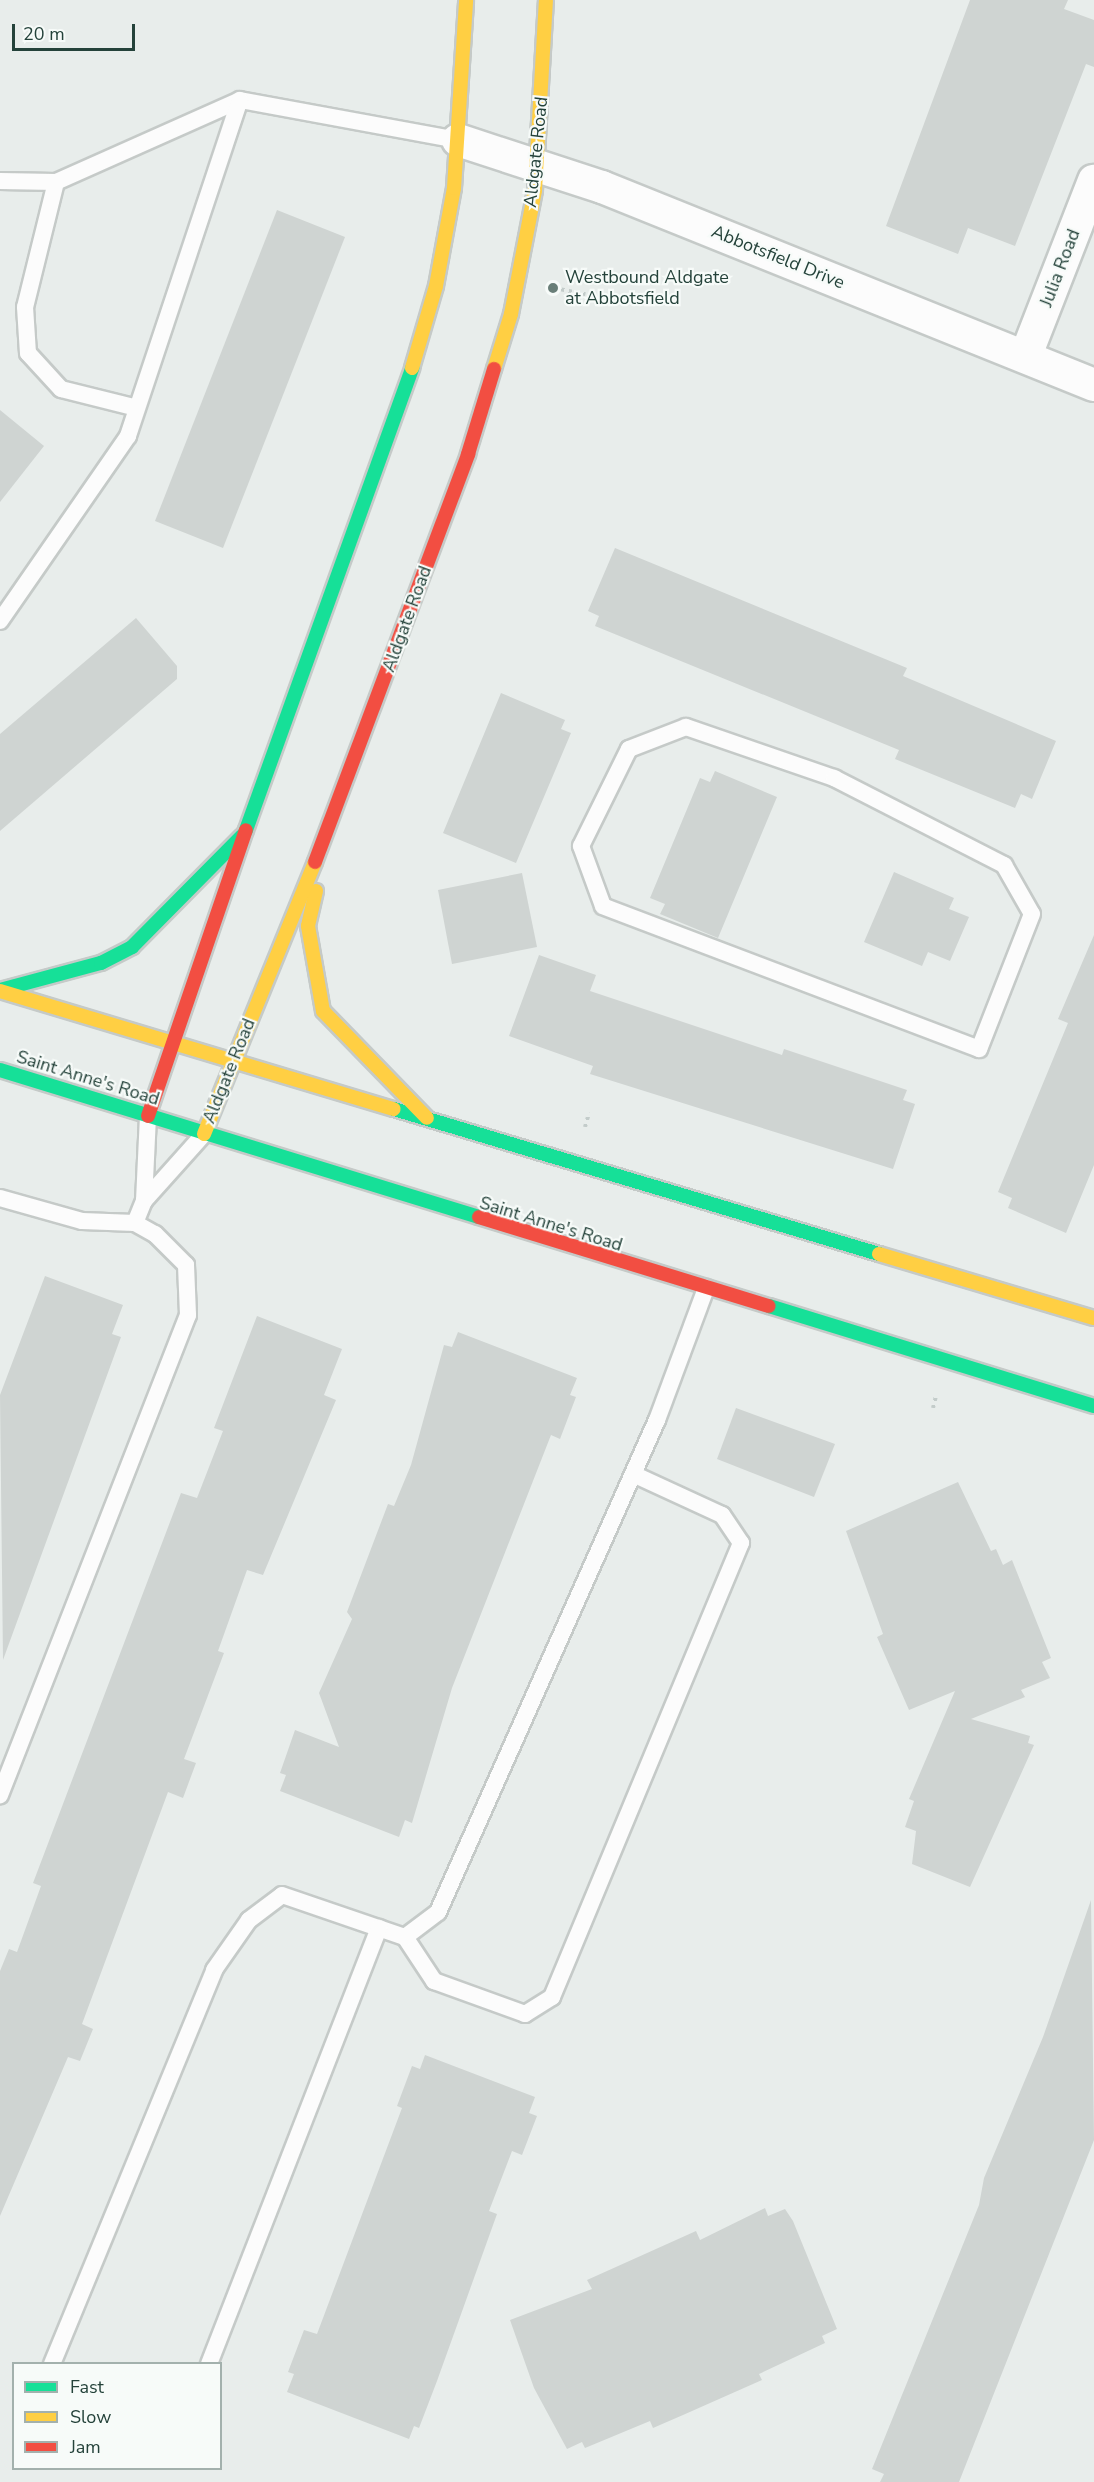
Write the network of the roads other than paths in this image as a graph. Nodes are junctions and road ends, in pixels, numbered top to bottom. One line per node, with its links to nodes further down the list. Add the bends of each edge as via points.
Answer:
1 (461, 4): 4 (main road)
2 (551, 5): 5 (main road, Aldgate Road)
3 (240, 100): 4 (lane); 8 (lane); 11 (lane)
4 (458, 140): 5 (street, Abbotsfield Drive); 14 (main road, via 436,285 396,425)
5 (537, 164): 9 (street, Abbotsfield Drive); 13 (main road, Aldgate Road, via 511,314 468,454)
6 (0, 181): 8 (lane)
7 (1094, 181): 9 (street, Julia Road)
8 (56, 182): 11 (lane, via 25,307 28,352 61,389)
9 (1026, 355): 10 (street, Abbotsfield Drive)
10 (1094, 385)
11 (137, 408): 12 (lane, via 128,436)
12 (0, 621)
13 (331, 822): 18 (main road, Aldgate Road); 21 (main road, via 308,926 323,1011)
14 (245, 832): 15 (main road, via 132,947 101,963); 16 (main road, via 231,886)
15 (0, 991): 16 (main road)
16 (171, 1044): 18 (main road); 20 (main road)
17 (979, 1049): 17 (lane, via 1032,914 1004,865 834,778 686,727 629,749 581,846 603,906)
18 (234, 1061): 21 (main road); 22 (main road, Aldgate Road)
19 (0, 1070): 20 (main road, Saint Anne's Road)
20 (148, 1116): 22 (main road, Saint Anne's Road); 24 (lane)
21 (431, 1122): 27 (main road, via 692,1194)
22 (204, 1134): 24 (lane, Aldgate Road); 26 (main road, Saint Anne's Road)
23 (0, 1198): 25 (lane, via 82,1221)
24 (144, 1201): 25 (lane)
25 (135, 1223): 30 (lane, via 155,1234 186,1265 188,1315)
26 (706, 1288): 28 (main road, Saint Anne's Road); 29 (lane)
27 (1094, 1318)
28 (1094, 1406)
29 (633, 1474): 32 (lane, via 438,1912); 32 (lane, via 722,1515 741,1543 552,1996 525,2014 434,1981)
30 (0, 1795)
31 (379, 1928): 32 (lane); 33 (lane, via 282,1895 249,1920 214,1970); 34 (lane)
32 (405, 1937)
33 (53, 2362)
34 (210, 2362)

